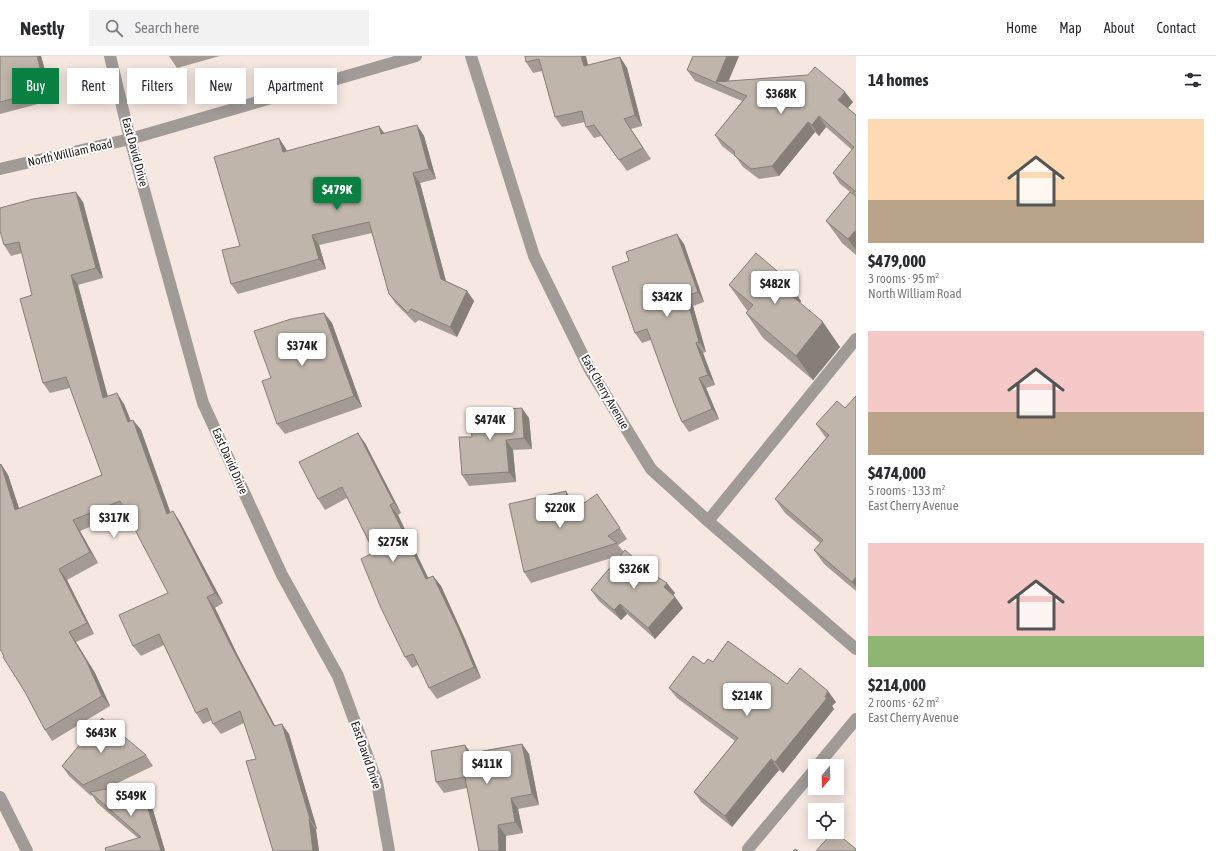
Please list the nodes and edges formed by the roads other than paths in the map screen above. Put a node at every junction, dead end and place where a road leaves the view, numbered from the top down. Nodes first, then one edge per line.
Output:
1 (110, 56) edge
2 (416, 56) edge
3 (471, 56) edge
4 (130, 139) junction
5 (0, 170) edge
6 (856, 339) edge
7 (708, 521) junction
8 (856, 649) edge
9 (856, 719) edge
10 (823, 759) edge
11 (808, 777) edge
12 (0, 798) edge
13 (748, 849) dead end
14 (27, 851) edge
15 (389, 851) edge

1 - 4 street, East David Drive
2 - 4 street, North William Road
3 - 7 street, East Cherry Avenue
4 - 5 street, North William Road
4 - 15 street, East David Drive
6 - 7 street
7 - 8 street, East Cherry Avenue
9 - 10 street
11 - 13 street
12 - 14 street

